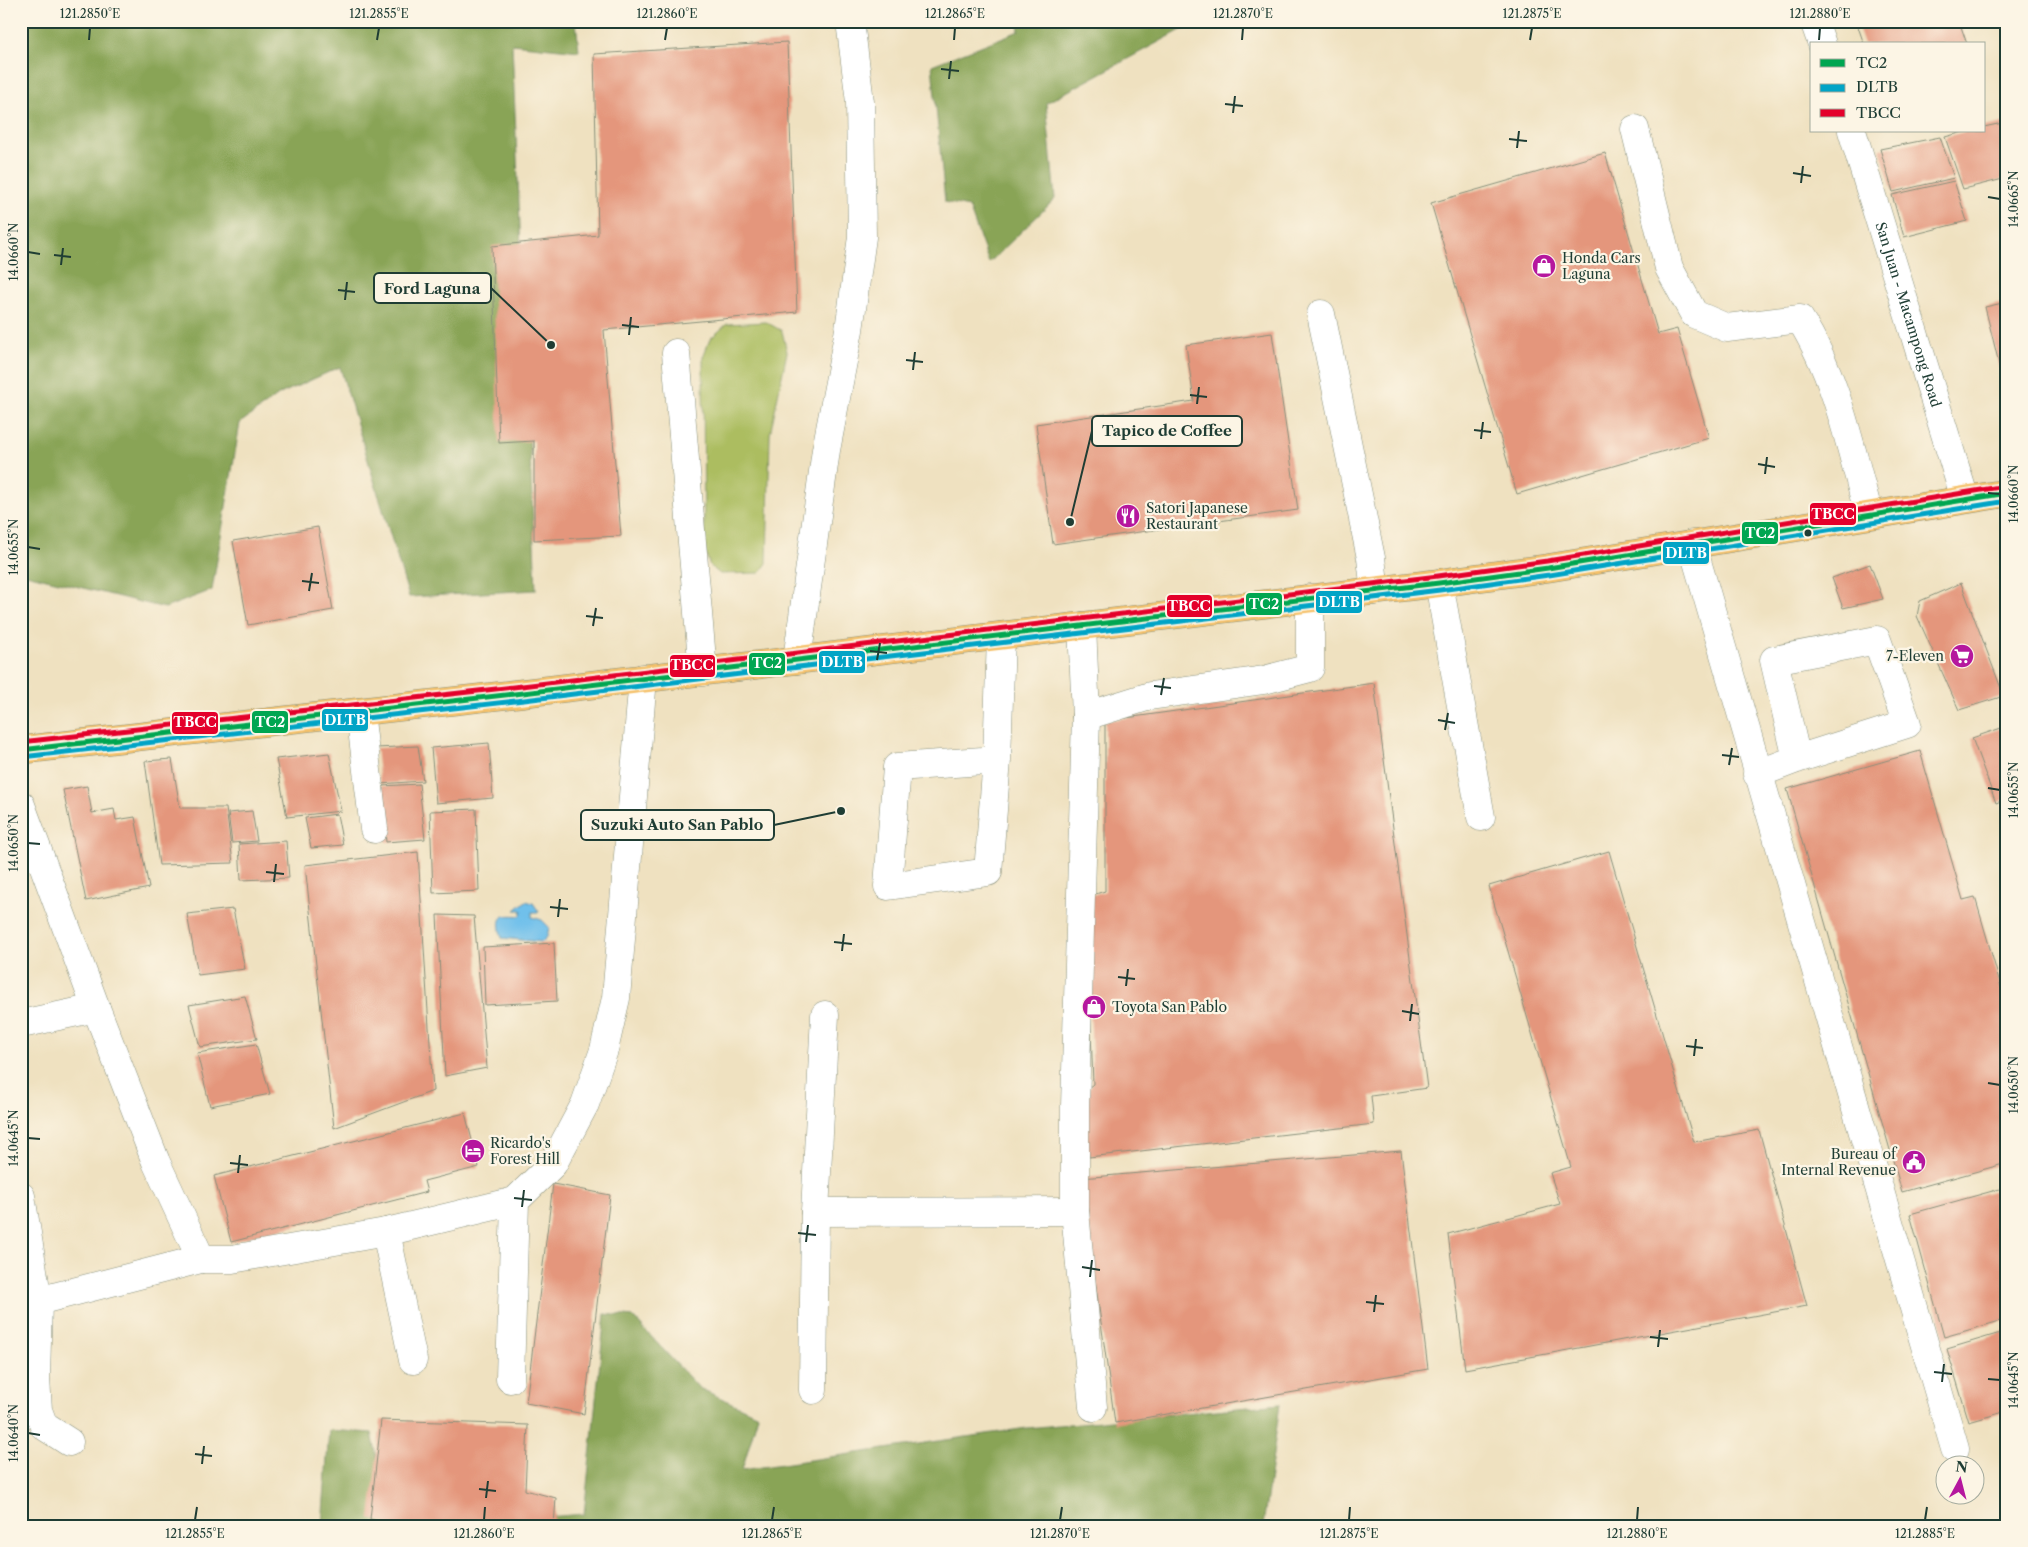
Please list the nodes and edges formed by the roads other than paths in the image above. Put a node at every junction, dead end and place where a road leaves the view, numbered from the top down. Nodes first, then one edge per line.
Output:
1 (850, 21) edge
2 (1814, 21) edge
3 (1821, 42) edge
4 (1635, 129) dead end
5 (1852, 132) edge
6 (1321, 314) dead end
7 (676, 353) dead end
8 (2007, 493) edge
9 (1965, 499) junction
10 (1869, 515) junction
11 (1692, 544) junction
12 (1439, 583) junction
13 (1376, 591) junction
14 (1310, 598) junction
15 (1082, 626) junction
16 (1001, 636) junction
17 (797, 660) junction
18 (703, 672) junction
19 (643, 678) junction
20 (360, 712) junction
21 (1086, 716) junction
22 (21, 750) edge
23 (1797, 759) junction
24 (997, 760) junction
25 (1757, 774) junction
26 (21, 805) edge
27 (1481, 817) dead end
28 (374, 829) dead end
29 (96, 1008) junction
30 (825, 1015) dead end
31 (21, 1024) edge
32 (21, 1196) edge
33 (515, 1201) junction
34 (1075, 1211) junction
35 (815, 1212) junction
36 (386, 1232) junction
37 (202, 1259) junction
38 (38, 1300) junction
39 (413, 1360) dead end
40 (510, 1379) dead end
41 (813, 1390) dead end
42 (1093, 1407) dead end
43 (69, 1442) dead end
44 (1955, 1449) dead end

1 - 17 street
2 - 3 street
4 - 10 street
5 - 9 street, San Juan - Macampong Road
6 - 13 street
7 - 18 street
8 - 9 main road
9 - 10 main road
10 - 11 main road
11 - 12 main road
11 - 25 street
12 - 13 main road
12 - 27 street
13 - 14 main road
14 - 15 main road
14 - 21 street
15 - 16 main road
15 - 21 street
16 - 17 main road
16 - 24 street
17 - 18 main road
18 - 19 main road
19 - 20 main road
19 - 33 street
20 - 22 main road
20 - 28 street
21 - 34 street
23 - 23 street
23 - 25 street
24 - 24 street
25 - 44 street
26 - 29 street
29 - 31 street
29 - 37 street
30 - 35 street
32 - 38 street
33 - 36 street
33 - 40 street
34 - 35 street
34 - 42 street
35 - 41 street
36 - 37 street
36 - 39 street
37 - 38 street
38 - 43 street

